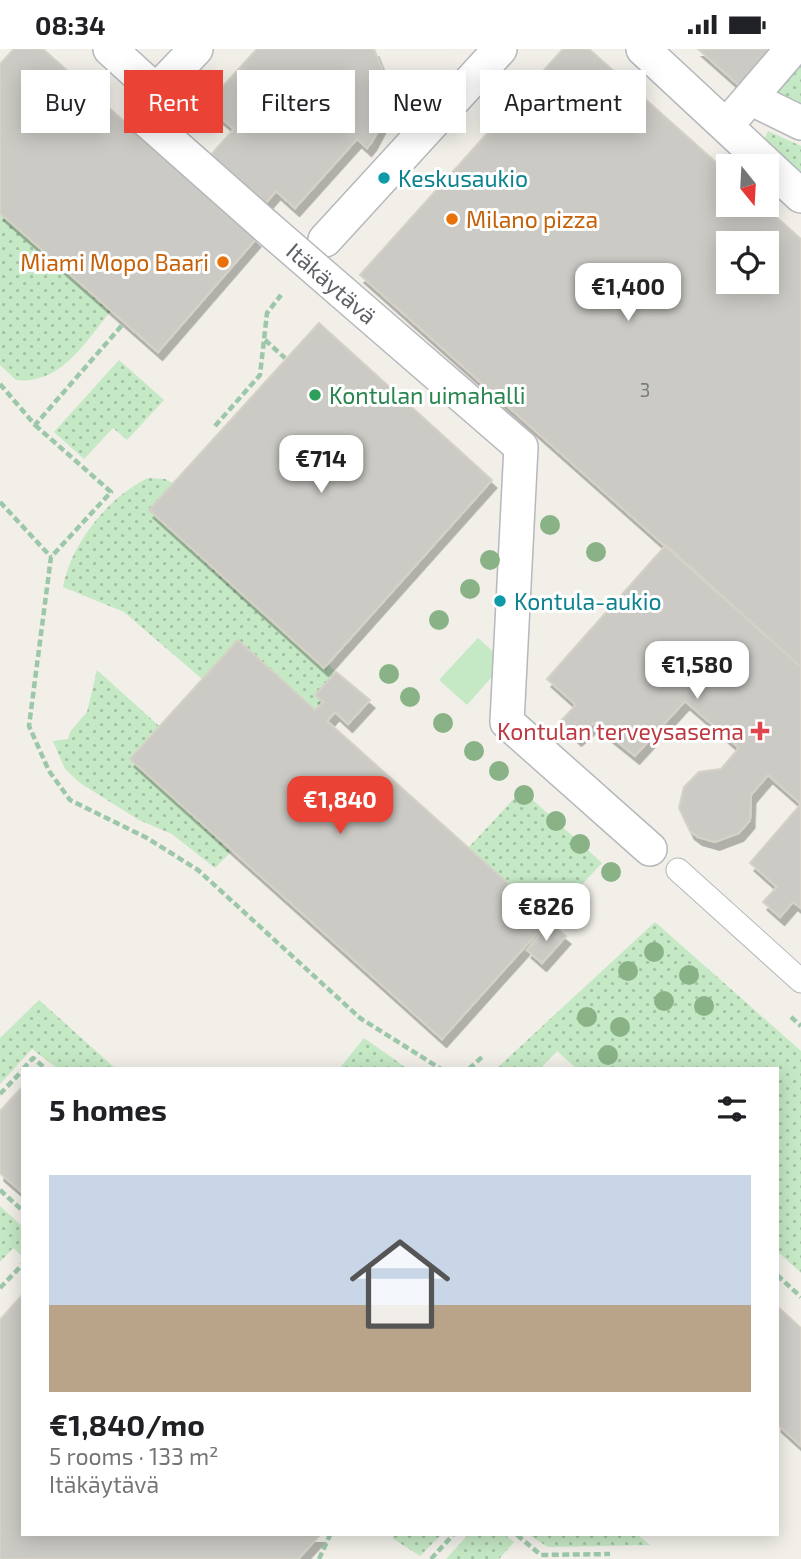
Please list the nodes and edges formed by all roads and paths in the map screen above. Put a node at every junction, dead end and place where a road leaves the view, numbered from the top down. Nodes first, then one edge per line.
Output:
1 (110, 49) edge
2 (195, 49) edge
3 (500, 49) edge
4 (643, 49) edge
5 (792, 49) edge
6 (750, 98) junction
7 (801, 123) edge
8 (726, 126) junction
9 (161, 133) edge
10 (801, 196) edge
11 (325, 240) dead end
12 (267, 313) dead end
13 (124, 323) dead end
14 (264, 339) junction
15 (285, 358) dead end
16 (0, 384) edge
17 (35, 425) junction
18 (215, 426) dead end
19 (0, 502) edge
20 (51, 557) junction
21 (650, 849) dead end
22 (678, 870) dead end
23 (801, 981) edge
24 (482, 1057) dead end
25 (25, 1067) edge
26 (44, 1067) edge
27 (438, 1067) edge
28 (471, 1067) edge
29 (21, 1071) edge
30 (0, 1094) edge
31 (0, 1190) edge
32 (21, 1210) edge
33 (21, 1266) edge
34 (779, 1277) edge
35 (0, 1288) edge
36 (801, 1297) edge
37 (330, 1536) edge
38 (452, 1536) edge
39 (518, 1536) edge
40 (610, 1554) dead end
41 (319, 1559) edge
42 (431, 1559) edge

1 - 2 street
3 - 11 street
4 - 8 street
5 - 6 street
6 - 7 street
6 - 8 street
8 - 10 street
9 - 21 street, Itäkäytävä, bridge
12 - 14 path
13 - 17 path
14 - 15 path
14 - 18 path
16 - 17 path
17 - 20 path
19 - 20 path
20 - 27 path
22 - 23 lane
24 - 28 path
25 - 26 path
29 - 30 path
31 - 32 path
33 - 35 path
34 - 36 path
37 - 41 path
38 - 42 path
39 - 40 path

